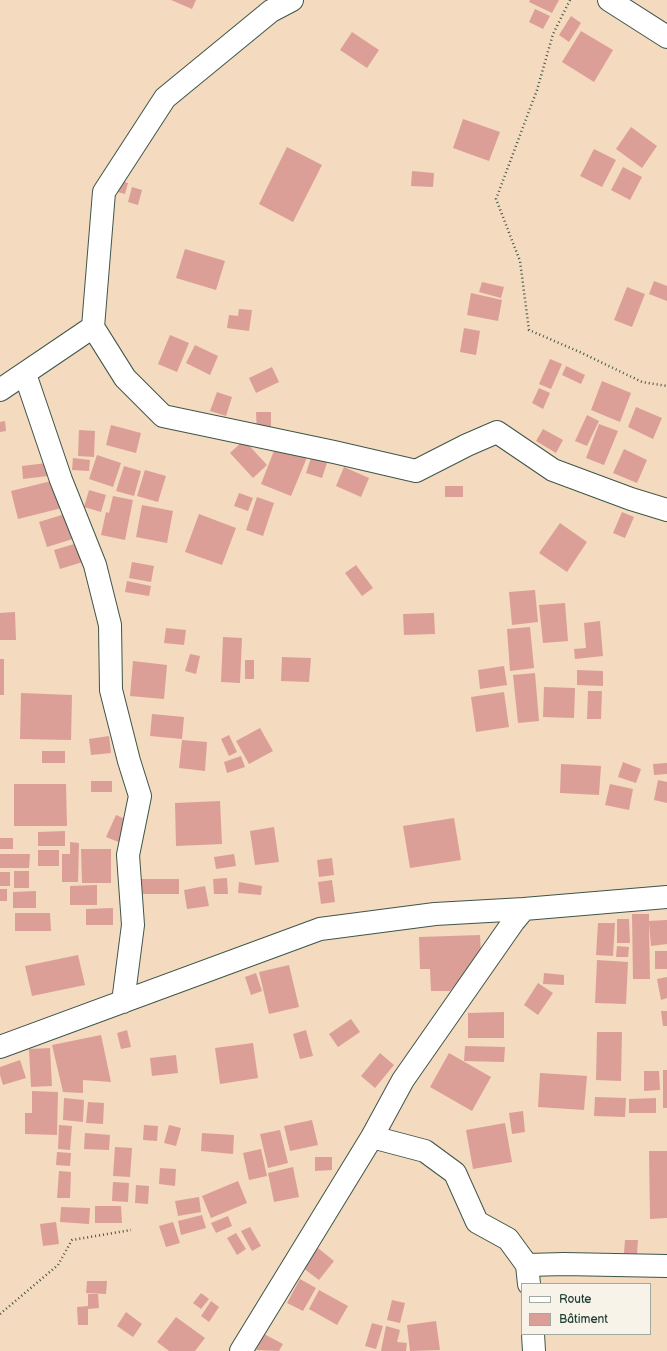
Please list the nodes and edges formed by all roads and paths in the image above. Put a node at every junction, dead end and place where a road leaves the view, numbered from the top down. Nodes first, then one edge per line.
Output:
1 (292, 0) edge
2 (570, 0) edge
3 (609, 0) edge
4 (667, 37) edge
5 (93, 327) junction
6 (25, 374) junction
7 (667, 386) edge
8 (0, 390) edge
9 (667, 510) edge
10 (667, 897) edge
11 (524, 909) junction
12 (123, 1002) junction
13 (0, 1047) edge
14 (372, 1137) junction
15 (131, 1230) dead end
16 (667, 1266) edge
17 (528, 1275) edge
18 (0, 1314) edge
19 (533, 1335) edge
20 (241, 1351) edge
21 (534, 1351) edge

1 - 5 street
2 - 7 path
3 - 4 street
5 - 6 street
5 - 9 street
6 - 8 street
6 - 12 street
10 - 11 street
11 - 12 street
11 - 14 street
12 - 13 street
14 - 17 street
14 - 20 street
15 - 18 path
16 - 17 street
19 - 21 street

